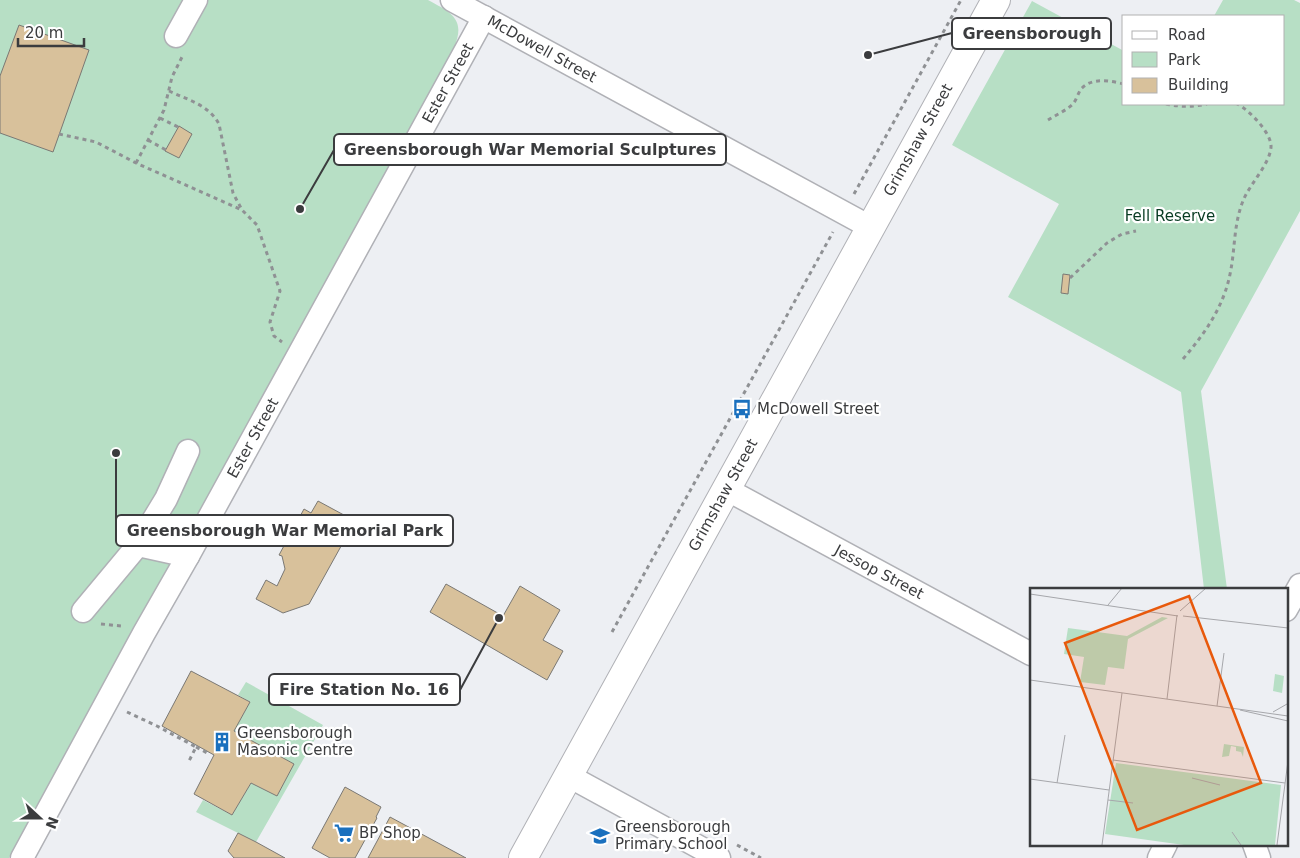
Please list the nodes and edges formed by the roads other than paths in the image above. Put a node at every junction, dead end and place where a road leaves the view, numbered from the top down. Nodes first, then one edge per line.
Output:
1 (196, 0) edge
2 (452, 0) edge
3 (996, 0) edge
4 (484, 17) junction
5 (181, 44) road end
6 (870, 227) junction
7 (188, 451) dead end
8 (726, 488) junction
9 (138, 545) junction
10 (188, 556) junction
11 (1300, 585) edge
12 (1288, 606) edge
13 (91, 617) road end
14 (1030, 653) edge
15 (568, 775) junction
16 (22, 858) edge
17 (522, 858) edge
18 (719, 858) edge

1 - 5 street
2 - 4 street, McDowell Street
3 - 6 main road, Grimshaw Street
4 - 6 street, McDowell Street
4 - 10 street, Ester Street
6 - 8 main road, Grimshaw Street
7 - 9 street
8 - 14 street, Jessop Street
8 - 15 main road, Grimshaw Street
9 - 10 street
9 - 13 street
10 - 16 street, Ester Street
11 - 12 street
15 - 17 main road, Grimshaw Street
15 - 18 street

